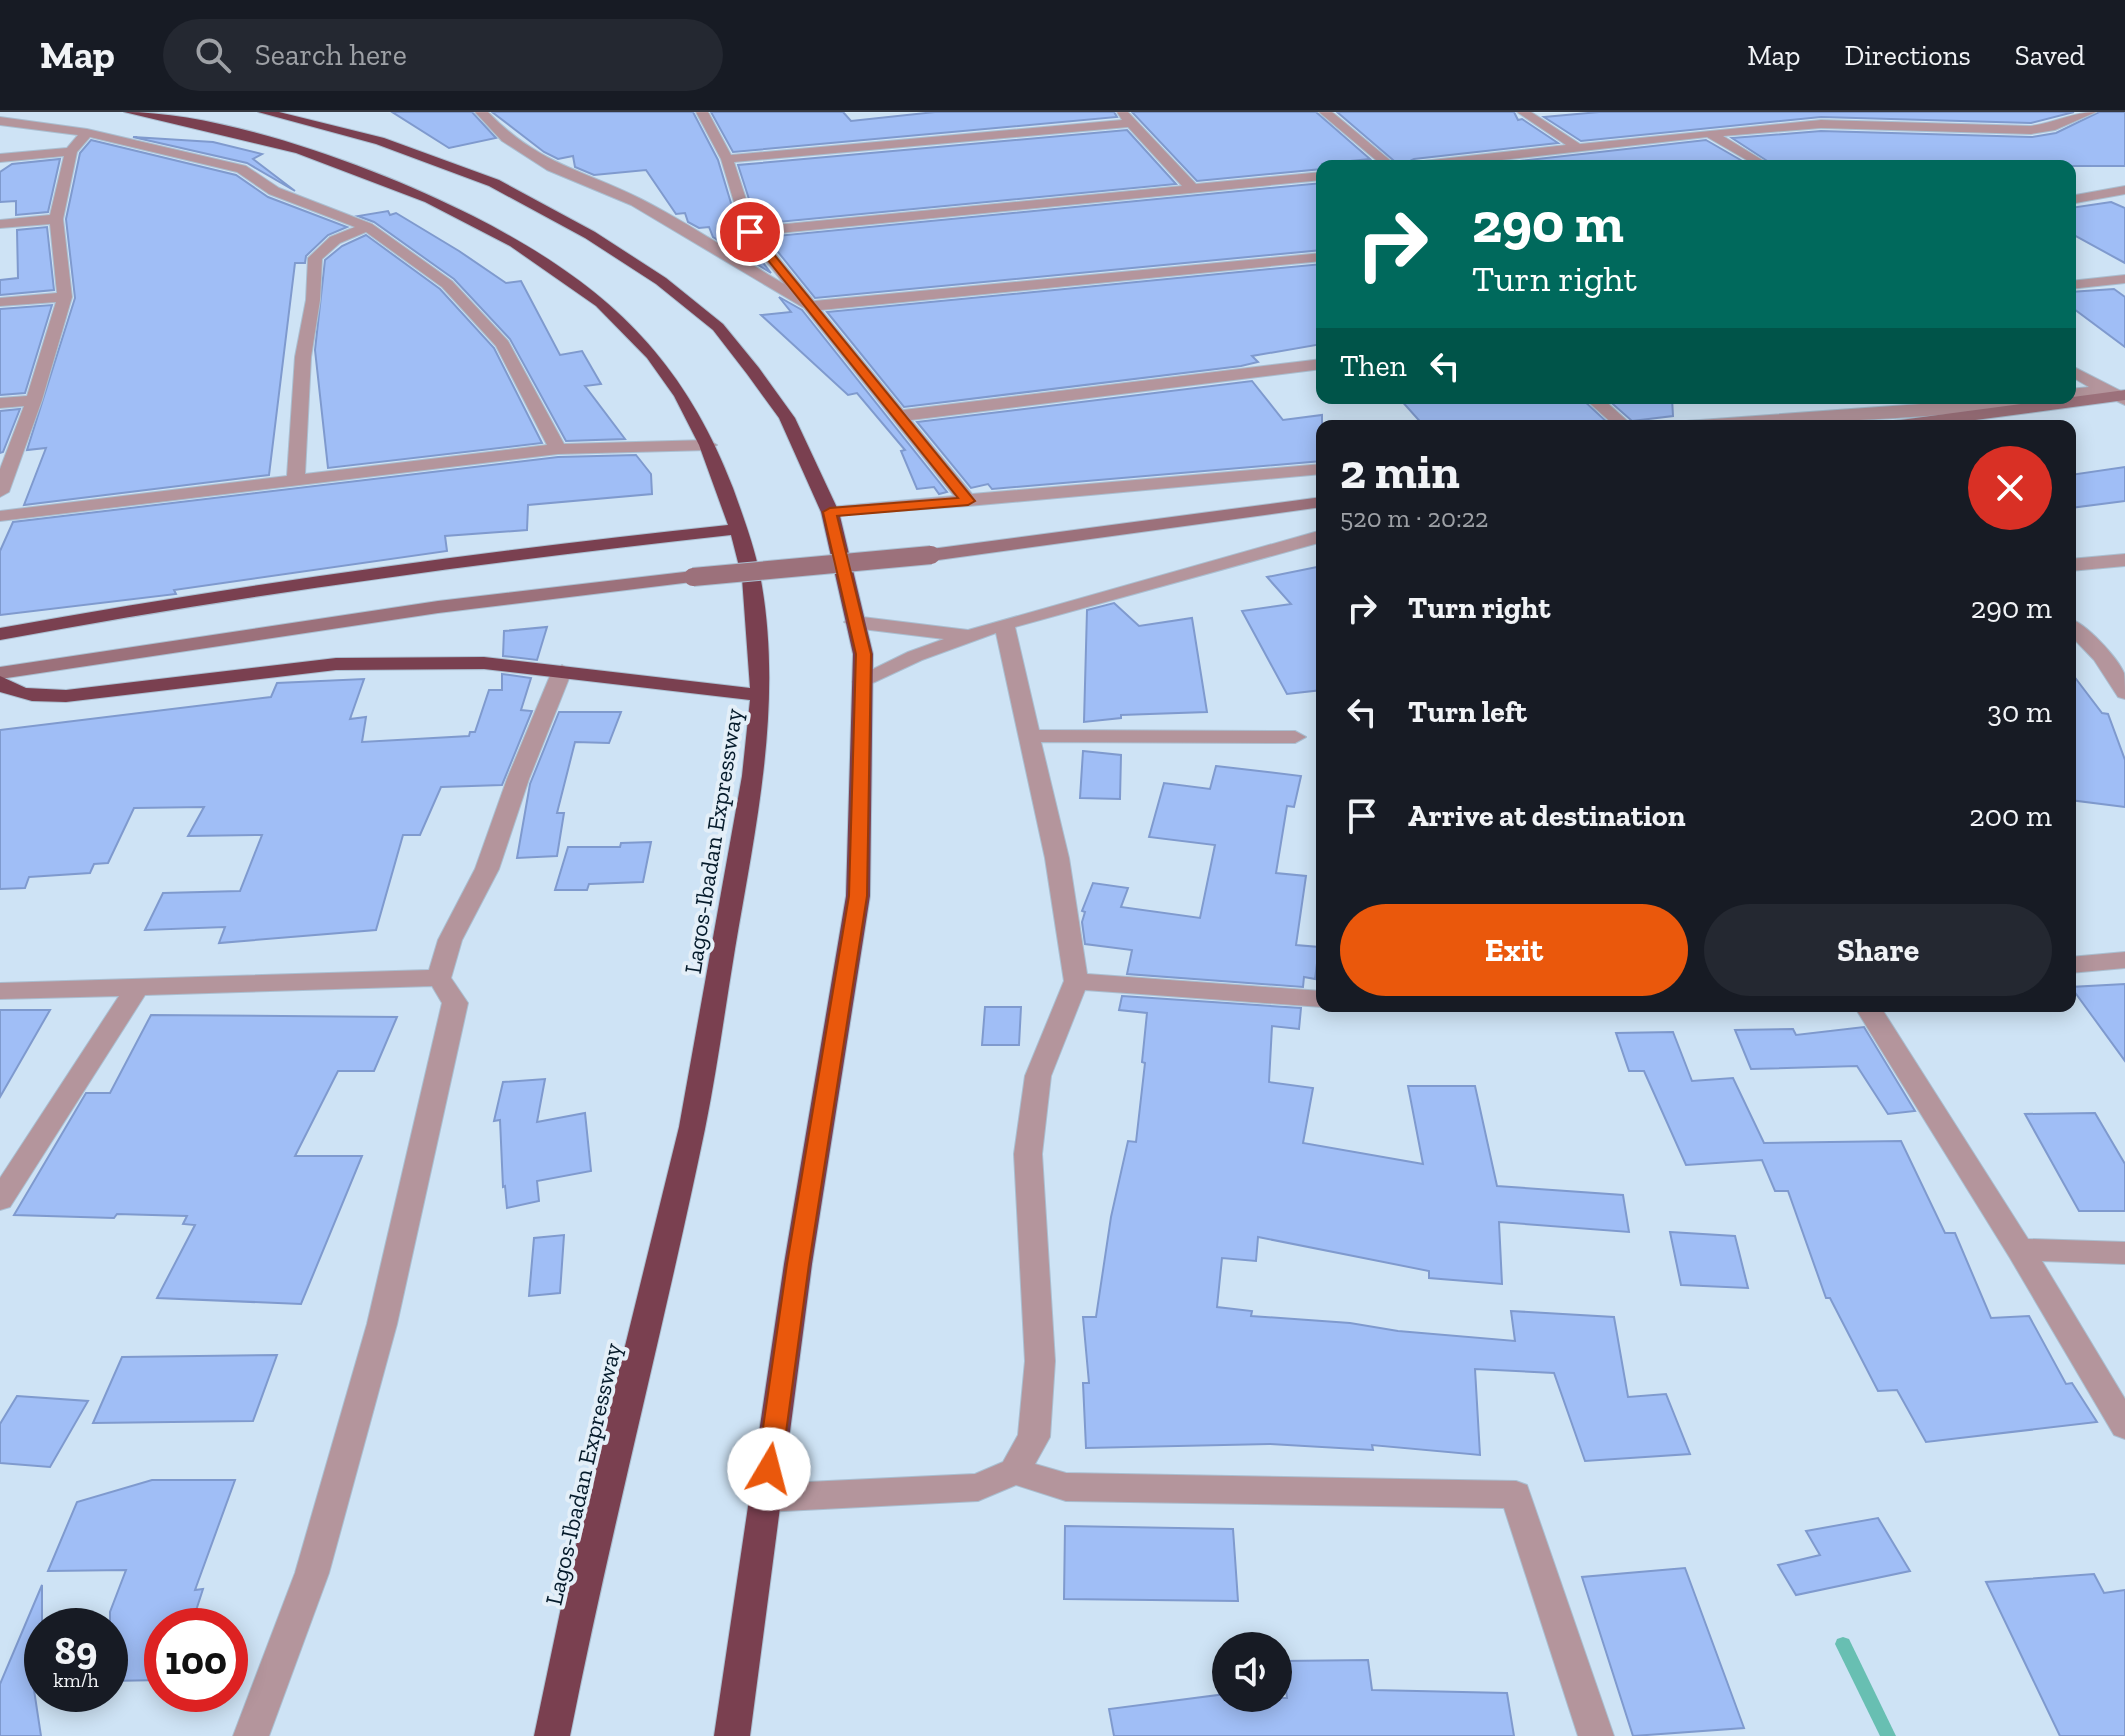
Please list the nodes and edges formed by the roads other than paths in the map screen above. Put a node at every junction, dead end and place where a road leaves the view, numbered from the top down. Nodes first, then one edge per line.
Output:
1 (130, 112) edge
2 (264, 112) edge
3 (481, 112) edge
4 (702, 112) edge
5 (1325, 112) edge
6 (1523, 112) edge
7 (1808, 112) edge
8 (2090, 112) edge
9 (1125, 118) edge
10 (0, 121) edge
11 (1821, 124) junction
12 (87, 133) junction
13 (1709, 133) junction
14 (1580, 149) junction
15 (71, 151) junction
16 (1534, 154) junction
17 (0, 158) edge
18 (727, 159) junction
19 (1384, 160) edge
20 (1474, 160) edge
21 (1542, 160) edge
22 (1756, 160) edge
23 (1316, 177) edge
24 (1191, 187) junction
25 (2125, 190) edge
26 (2076, 199) edge
27 (56, 219) junction
28 (0, 224) edge
29 (367, 227) junction
30 (750, 232) junction
31 (1316, 258) edge
32 (2125, 279) edge
33 (2076, 284) edge
34 (65, 297) junction
35 (0, 302) edge
36 (811, 306) junction
37 (1316, 365) edge
38 (2076, 373) edge
39 (2076, 394) edge
40 (2119, 395) edge
41 (34, 400) junction
42 (2076, 401) edge
43 (0, 403) edge
44 (1599, 404) edge
45 (1996, 404) edge
46 (2053, 404) edge
47 (899, 416) junction
48 (1618, 420) edge
49 (1773, 420) edge
50 (1937, 420) edge
51 (708, 445) junction
52 (558, 449) junction
53 (1316, 470) edge
54 (296, 480) junction
55 (0, 492) edge
56 (968, 501) junction
57 (1316, 503) edge
58 (830, 512) junction
59 (0, 516) edge
60 (739, 529) junction
61 (1316, 538) edge
62 (2125, 560) edge
63 (2076, 564) edge
64 (854, 622) junction
65 (1004, 624) junction
66 (2076, 630) edge
67 (0, 634) edge
68 (971, 635) junction
69 (562, 671) junction
70 (0, 673) edge
71 (0, 682) edge
72 (862, 682) junction
73 (2125, 693) edge
74 (761, 695) junction
75 (1031, 736) junction
76 (1295, 737) dead end
77 (2125, 960) edge
78 (2076, 964) edge
79 (439, 978) junction
80 (1076, 981) junction
81 (137, 988) junction
82 (0, 991) edge
83 (1316, 999) edge
84 (1871, 1012) edge
85 (0, 1200) edge
86 (2020, 1250) junction
87 (2125, 1253) edge
88 (2125, 1426) edge
89 (1014, 1471) junction
90 (765, 1498) junction
91 (251, 1736) edge
92 (552, 1736) edge
93 (732, 1736) edge
94 (1596, 1736) edge

1 - 51 highway, Lagos-Ibadan Expressway
2 - 58 highway
3 - 36 street
4 - 18 street
5 - 19 street
6 - 14 street
7 - 11 street
8 - 11 street
9 - 18 street
9 - 24 street
10 - 12 street
11 - 13 street
12 - 15 street
12 - 29 street
13 - 14 street
13 - 22 street
14 - 16 street
15 - 17 street
15 - 27 street
16 - 20 street
16 - 21 street
18 - 30 street
23 - 24 street
24 - 30 street
25 - 26 street
27 - 28 street
27 - 34 street
29 - 52 street
29 - 54 street
30 - 36 street
31 - 36 street
32 - 33 street
34 - 35 street
34 - 41 street
36 - 47 street
37 - 47 street
38 - 40 street
39 - 40 street
40 - 42 main road
41 - 43 street
41 - 55 street
44 - 48 street
45 - 49 street
46 - 50 main road
47 - 56 street
51 - 52 street
51 - 60 highway, Lagos-Ibadan Expressway
52 - 54 street
53 - 56 street
54 - 59 street
56 - 58 street
57 - 70 main road, bridge
58 - 64 highway
60 - 67 highway
60 - 74 highway, Lagos-Ibadan Expressway
61 - 65 street
62 - 63 street
64 - 68 street
64 - 72 highway
65 - 68 street
65 - 75 street
66 - 73 street
68 - 72 street
69 - 71 highway
69 - 74 highway
69 - 79 street
72 - 90 highway
74 - 92 highway, Lagos-Ibadan Expressway
75 - 76 street
75 - 80 street
77 - 78 street
79 - 81 street
79 - 91 street
80 - 83 street
80 - 89 street
81 - 82 street
81 - 85 street
84 - 86 street
86 - 87 street
86 - 88 street
89 - 90 street
89 - 94 street
90 - 93 highway

